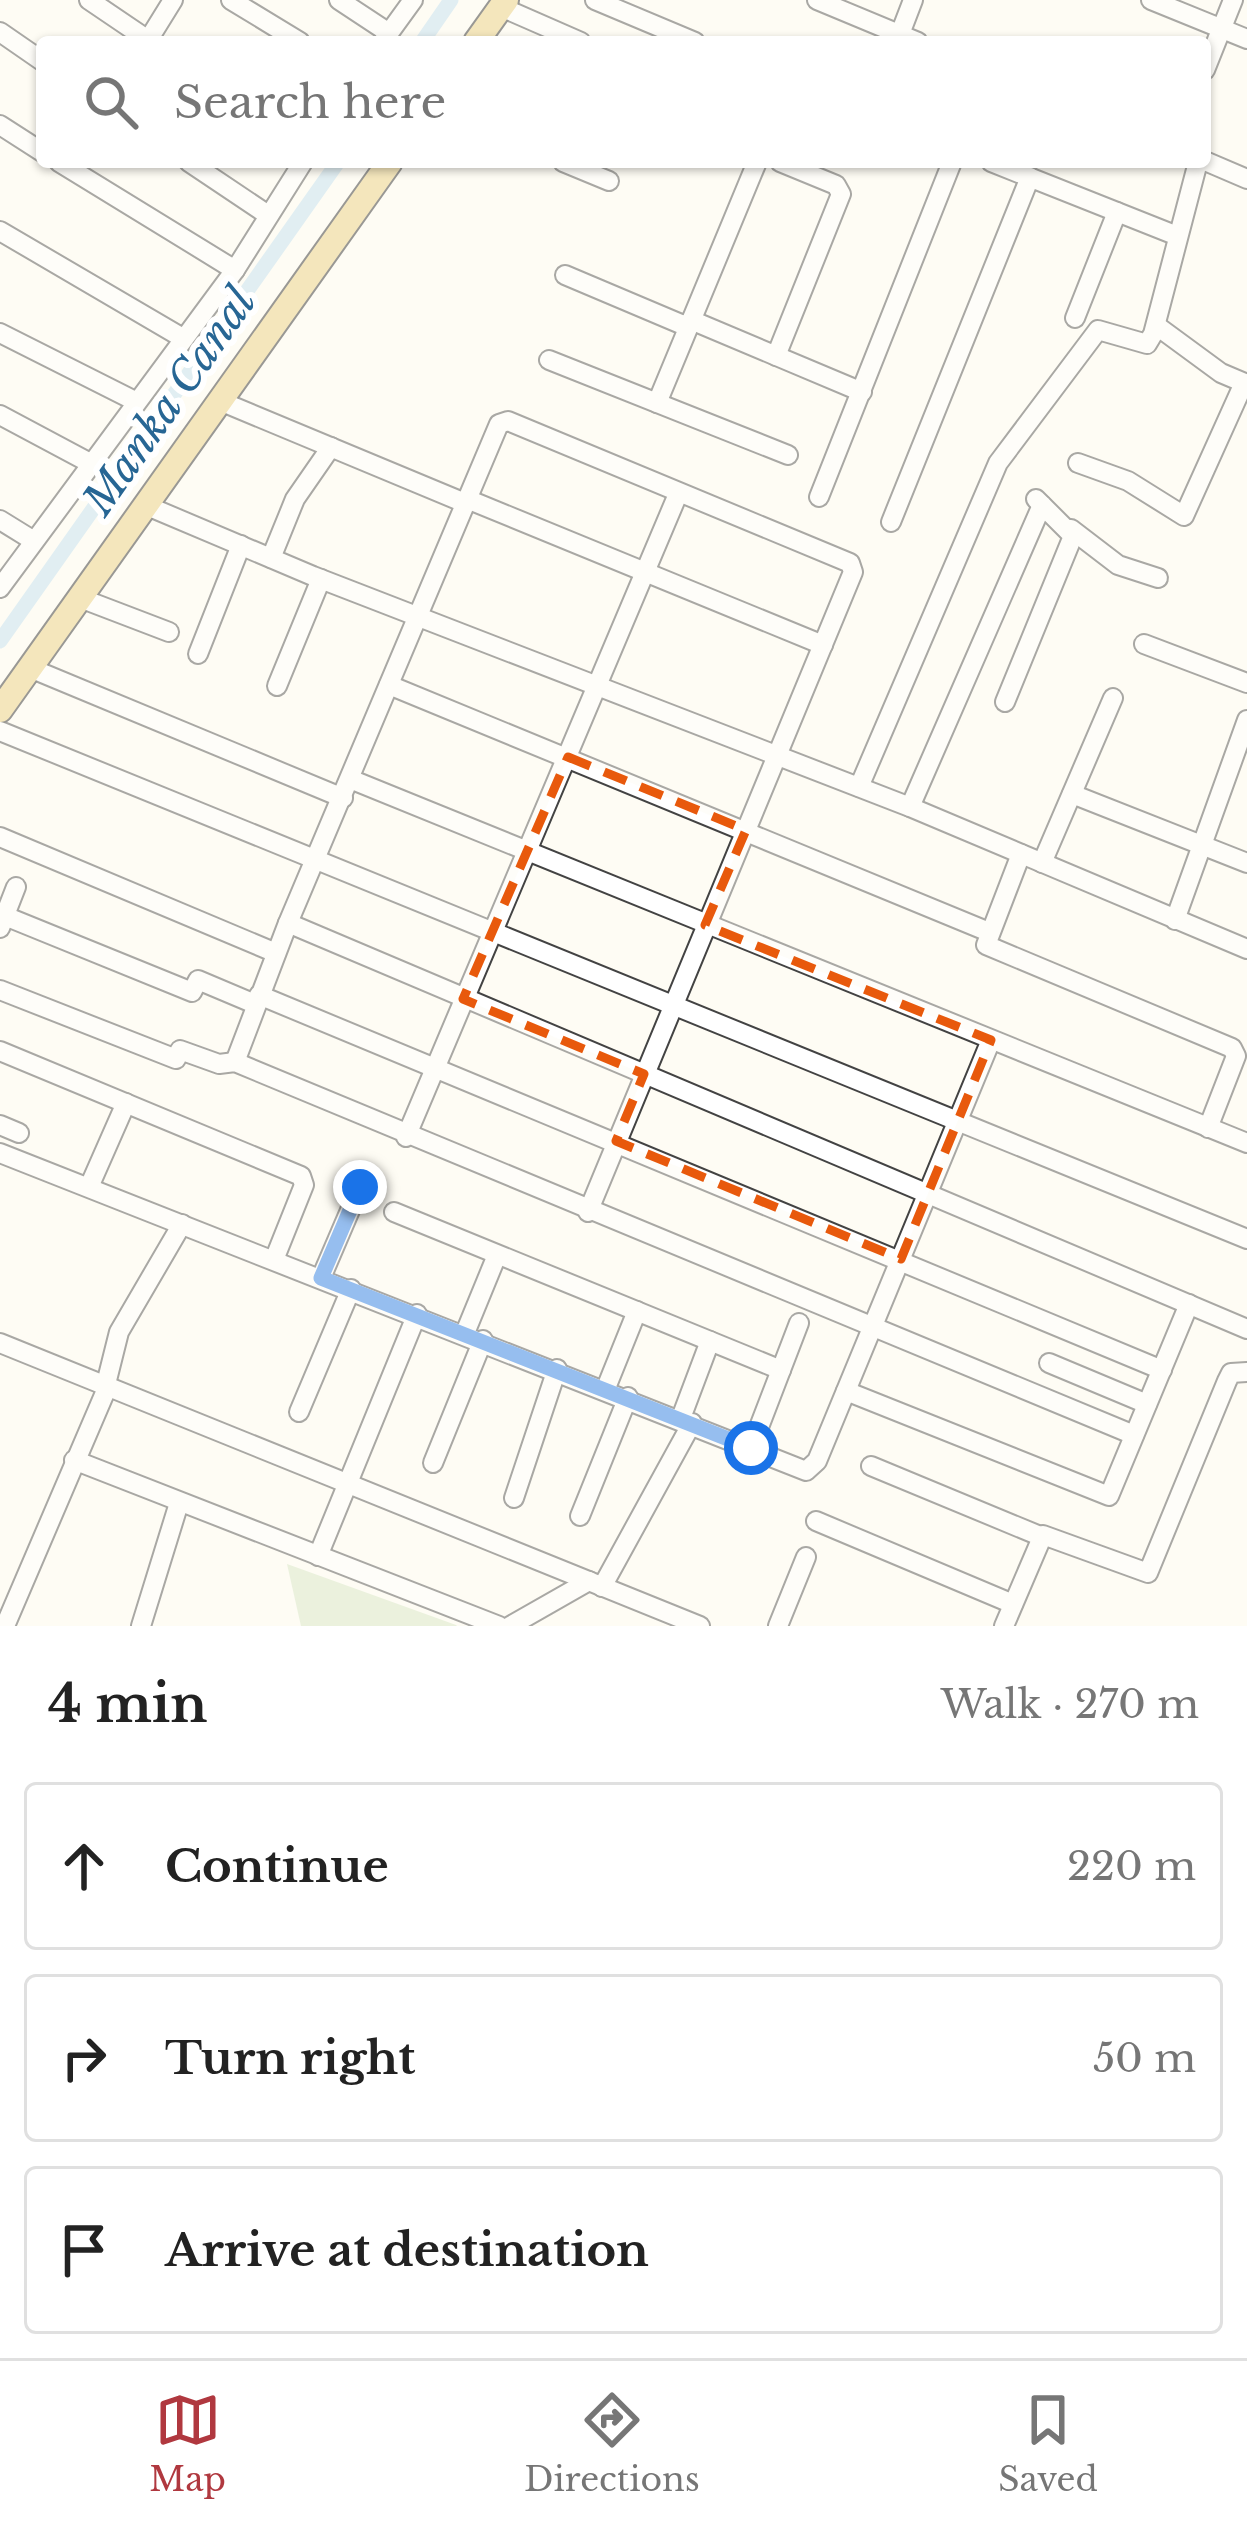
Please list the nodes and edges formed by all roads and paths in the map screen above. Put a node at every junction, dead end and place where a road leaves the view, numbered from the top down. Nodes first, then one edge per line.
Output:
1 (89, 0) edge
2 (173, 0) edge
3 (231, 0) edge
4 (339, 0) edge
5 (412, 0) edge
6 (595, 0) edge
7 (817, 0) edge
8 (913, 0) edge
9 (1151, 0) edge
10 (1232, 0) edge
11 (503, 3) edge
12 (1222, 28) junction
13 (0, 32) edge
14 (142, 36) edge
15 (152, 36) edge
16 (290, 36) edge
17 (384, 36) edge
18 (387, 36) edge
19 (480, 36) edge
20 (569, 36) edge
21 (681, 36) edge
22 (904, 36) edge
23 (909, 36) edge
24 (1247, 39) edge
25 (1211, 55) edge
26 (36, 57) edge
27 (4, 135) edge
28 (36, 149) edge
29 (1211, 165) edge
30 (74, 168) edge
31 (198, 168) edge
32 (299, 168) edge
33 (386, 168) edge
34 (577, 168) edge
35 (755, 168) edge
36 (795, 168) edge
37 (950, 168) edge
38 (1007, 168) edge
39 (1200, 168) edge
40 (1030, 177) junction
41 (1247, 178) edge
42 (609, 182) dead end
43 (1117, 212) junction
44 (268, 215) junction
45 (0, 231) edge
46 (1175, 236) junction
47 (235, 270) junction
48 (565, 274) dead end
49 (1075, 318) dead end
50 (689, 323) junction
51 (1157, 326) junction
52 (0, 333) edge
53 (181, 338) junction
54 (776, 356) junction
55 (549, 360) dead end
56 (1245, 384) edge
57 (862, 392) junction
58 (135, 401) junction
59 (220, 401) junction
60 (657, 404) junction
61 (0, 415) edge
62 (331, 447) junction
63 (788, 455) dead end
64 (90, 463) junction
65 (1078, 464) dead end
66 (679, 494) junction
67 (819, 497) dead end
68 (466, 501) junction
69 (146, 505) junction
70 (0, 520) edge
71 (891, 522) dead end
72 (1071, 529) junction
73 (34, 541) junction
74 (241, 545) junction
75 (271, 558) junction
76 (646, 572) junction
77 (3, 578) edge
78 (1158, 578) dead end
79 (321, 579) junction
80 (80, 598) junction
81 (419, 615) junction
82 (169, 632) dead end
83 (1144, 644) dead end
84 (824, 645) junction
85 (198, 654) dead end
86 (30, 668) junction
87 (1247, 683) edge
88 (277, 686) dead end
89 (389, 686) junction
90 (598, 686) junction
91 (1113, 698) dead end
92 (1005, 701) dead end
93 (0, 710) edge
94 (1247, 720) edge
95 (0, 731) edge
96 (778, 755) junction
97 (568, 757) junction
98 (859, 787) junction
99 (346, 789) junction
100 (1072, 794) junction
101 (910, 807) junction
102 (746, 830) junction
103 (0, 837) edge
104 (1203, 845) junction
105 (527, 850) junction
106 (1021, 854) junction
107 (317, 860) junction
108 (1042, 863) junction
109 (1247, 863) edge
110 (16, 887) dead end
111 (2, 919) edge
112 (1174, 920) junction
113 (288, 923) junction
114 (706, 925) junction
115 (493, 930) junction
116 (989, 932) junction
117 (1247, 950) edge
118 (276, 953) junction
119 (0, 990) edge
120 (257, 999) junction
121 (463, 999) junction
122 (672, 1004) junction
123 (991, 1040) junction
124 (0, 1051) edge
125 (235, 1062) junction
126 (435, 1066) junction
127 (644, 1074) junction
128 (126, 1103) junction
129 (958, 1120) junction
130 (1208, 1128) junction
131 (406, 1137) junction
132 (616, 1142) junction
133 (1247, 1143) edge
134 (0, 1153) edge
135 (89, 1187) junction
136 (360, 1187) dead end
137 (928, 1191) junction
138 (394, 1212) dead end
139 (588, 1212) junction
140 (182, 1224) junction
141 (1247, 1239) edge
142 (497, 1255) junction
143 (901, 1259) junction
144 (274, 1260) junction
145 (321, 1278) junction
146 (350, 1289) junction
147 (1190, 1304) junction
148 (637, 1311) junction
149 (417, 1314) junction
150 (799, 1323) dead end
151 (872, 1328) junction
152 (1247, 1328) edge
153 (474, 1336) junction
154 (710, 1341) junction
155 (0, 1343) edge
156 (1049, 1363) dead end
157 (557, 1369) junction
158 (781, 1370) junction
159 (1162, 1370) junction
160 (1247, 1372) edge
161 (106, 1388) junction
162 (606, 1388) junction
163 (846, 1391) junction
164 (628, 1397) junction
165 (1147, 1404) junction
166 (299, 1412) dead end
167 (686, 1420) junction
168 (1134, 1435) junction
169 (751, 1448) junction
170 (74, 1460) junction
171 (433, 1463) dead end
172 (871, 1466) dead end
173 (346, 1484) junction
174 (514, 1498) dead end
175 (179, 1503) junction
176 (580, 1516) dead end
177 (816, 1522) dead end
178 (1040, 1536) junction
179 (318, 1556) junction
180 (806, 1557) dead end
181 (595, 1584) junction
182 (1013, 1604) junction
183 (5, 1626) edge
184 (141, 1626) edge
185 (499, 1626) edge
186 (510, 1626) edge
187 (700, 1626) edge
188 (778, 1626) edge
189 (1004, 1626) edge

1 - 14 street
2 - 15 street
3 - 16 street
4 - 17 street
5 - 18 street
6 - 21 street
7 - 22 street
8 - 23 street
9 - 12 street
10 - 12 street
11 - 19 main road
11 - 20 street
12 - 24 street
12 - 25 street
13 - 26 street
27 - 28 street
29 - 41 street
30 - 47 street
31 - 44 street
32 - 44 street
33 - 59 main road
34 - 42 street
35 - 50 street
36 - 54 street
37 - 57 street
38 - 40 street
39 - 46 street
40 - 43 street
40 - 71 street
43 - 46 street
43 - 49 street
44 - 47 street
45 - 53 street
46 - 51 street
47 - 53 street
48 - 50 street
50 - 54 street
50 - 60 street
51 - 56 street
51 - 98 street
52 - 58 street
53 - 58 street
54 - 57 street
55 - 60 street
56 - 65 street
57 - 67 street
58 - 64 street
59 - 62 street
59 - 69 main road
60 - 63 street
61 - 64 street
62 - 68 street
62 - 75 street
64 - 73 street
66 - 68 street
66 - 76 street
66 - 84 street
68 - 76 street
68 - 81 street
69 - 74 street
69 - 80 main road
70 - 73 street
72 - 78 street
72 - 92 street
72 - 101 street
73 - 77 street
74 - 75 street
74 - 85 street
75 - 79 street
76 - 84 street
76 - 90 street
79 - 81 street
79 - 88 street
80 - 82 street
80 - 86 main road
81 - 89 street
81 - 90 street
83 - 87 street
84 - 96 street
86 - 93 main road
86 - 99 street
89 - 97 street
89 - 99 street
90 - 96 street
90 - 97 street
91 - 100 street
94 - 104 street
95 - 107 street
96 - 98 street
96 - 102 street
97 - 102 street
97 - 105 street
98 - 101 street
99 - 105 street
99 - 107 street
100 - 104 street
100 - 108 street
101 - 106 street
102 - 114 street
102 - 116 street
103 - 118 street
104 - 109 street
104 - 112 street
105 - 114 street
105 - 115 street
106 - 108 street
106 - 116 street
107 - 113 street
107 - 115 street
108 - 112 street
110 - 111 street
111 - 120 street
112 - 117 street
113 - 118 street
113 - 121 street
114 - 122 street
114 - 123 street
115 - 121 street
115 - 122 street
116 - 130 street
118 - 120 street
119 - 125 street
120 - 125 street
120 - 126 street
121 - 126 street
121 - 127 street
122 - 127 street
122 - 129 street
123 - 129 street
123 - 130 street
124 - 128 street
125 - 131 street
126 - 131 street
126 - 132 street
127 - 132 street
127 - 137 street
128 - 135 street
128 - 144 street
129 - 137 street
129 - 141 street
130 - 133 street
131 - 139 street
132 - 139 street
132 - 143 street
134 - 135 street
135 - 140 street
136 - 145 street
137 - 143 street
137 - 147 street
138 - 142 street
139 - 151 street
140 - 144 street
140 - 161 street
142 - 148 street
142 - 153 street
143 - 151 street
143 - 159 street
144 - 145 street
145 - 146 street
146 - 149 street
146 - 166 street
147 - 152 street
147 - 159 street
148 - 154 street
148 - 162 street
149 - 153 street
149 - 173 street
150 - 158 street
151 - 163 street
151 - 168 street
153 - 157 street
153 - 171 street
154 - 158 street
154 - 167 street
155 - 161 street
156 - 165 street
157 - 162 street
157 - 174 street
158 - 169 street
159 - 165 street
160 - 178 street
161 - 170 street
161 - 173 street
162 - 164 street
163 - 168 street
163 - 169 street
164 - 167 street
164 - 176 street
165 - 168 street
167 - 169 street
167 - 181 street
170 - 175 street
170 - 183 street
172 - 178 street
173 - 179 street
173 - 181 street
175 - 179 street
175 - 184 street
177 - 182 street
178 - 182 street
179 - 185 street
180 - 188 street
181 - 186 street
181 - 187 street
182 - 189 street

